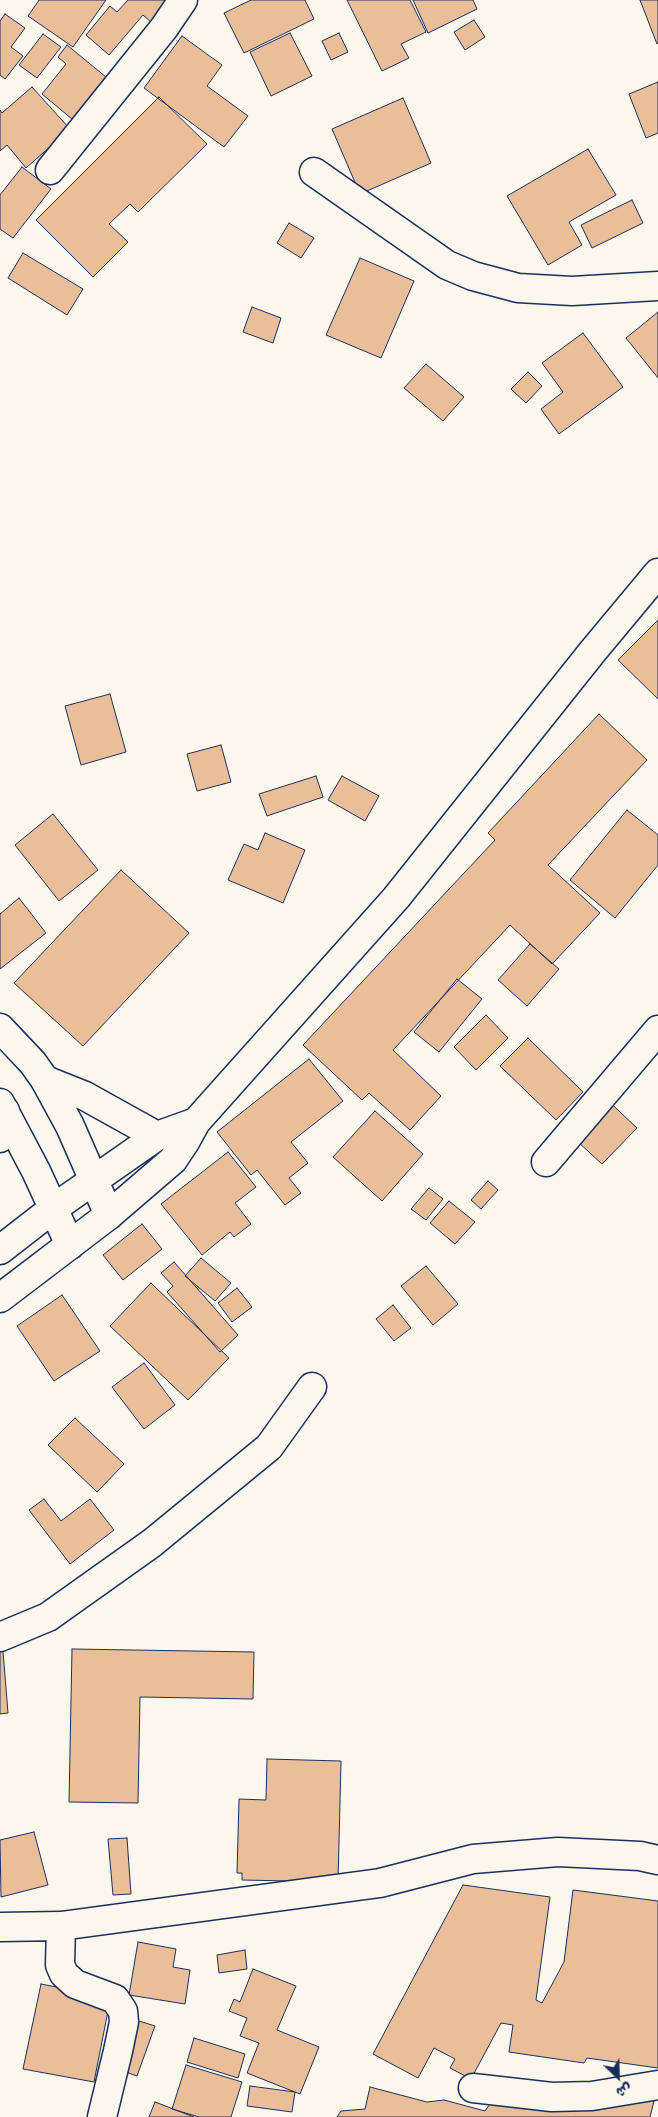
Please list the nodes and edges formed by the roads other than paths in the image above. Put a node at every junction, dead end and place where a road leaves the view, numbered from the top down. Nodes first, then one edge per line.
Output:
1 (183, 0) edge
2 (50, 170) dead end
3 (314, 172) dead end
4 (658, 286) edge
5 (658, 573) edge
6 (0, 1028) edge
7 (658, 1030) edge
8 (45, 1080) junction
9 (2, 1107) edge
10 (196, 1122) junction
11 (157, 1136) junction
12 (0, 1138) edge
13 (546, 1162) dead end
14 (93, 1181) junction
15 (54, 1208) junction
16 (108, 1214) junction
17 (70, 1245) junction
18 (0, 1250) edge
19 (0, 1298) edge
20 (312, 1387) dead end
21 (0, 1637) edge
22 (658, 1860) edge
23 (61, 1926) junction
24 (0, 1927) edge
25 (658, 2085) edge
26 (473, 2088) dead end
27 (102, 2117) edge

1 - 2 street
3 - 4 street
5 - 10 street
6 - 8 street
7 - 13 street
8 - 11 street
8 - 14 street
9 - 12 street
9 - 15 street
10 - 11 street
10 - 16 street
11 - 14 street
14 - 15 street
14 - 16 street
15 - 17 street
15 - 18 street
16 - 17 street
17 - 19 street
20 - 21 street
22 - 23 street
23 - 24 street
23 - 27 street
25 - 26 street

